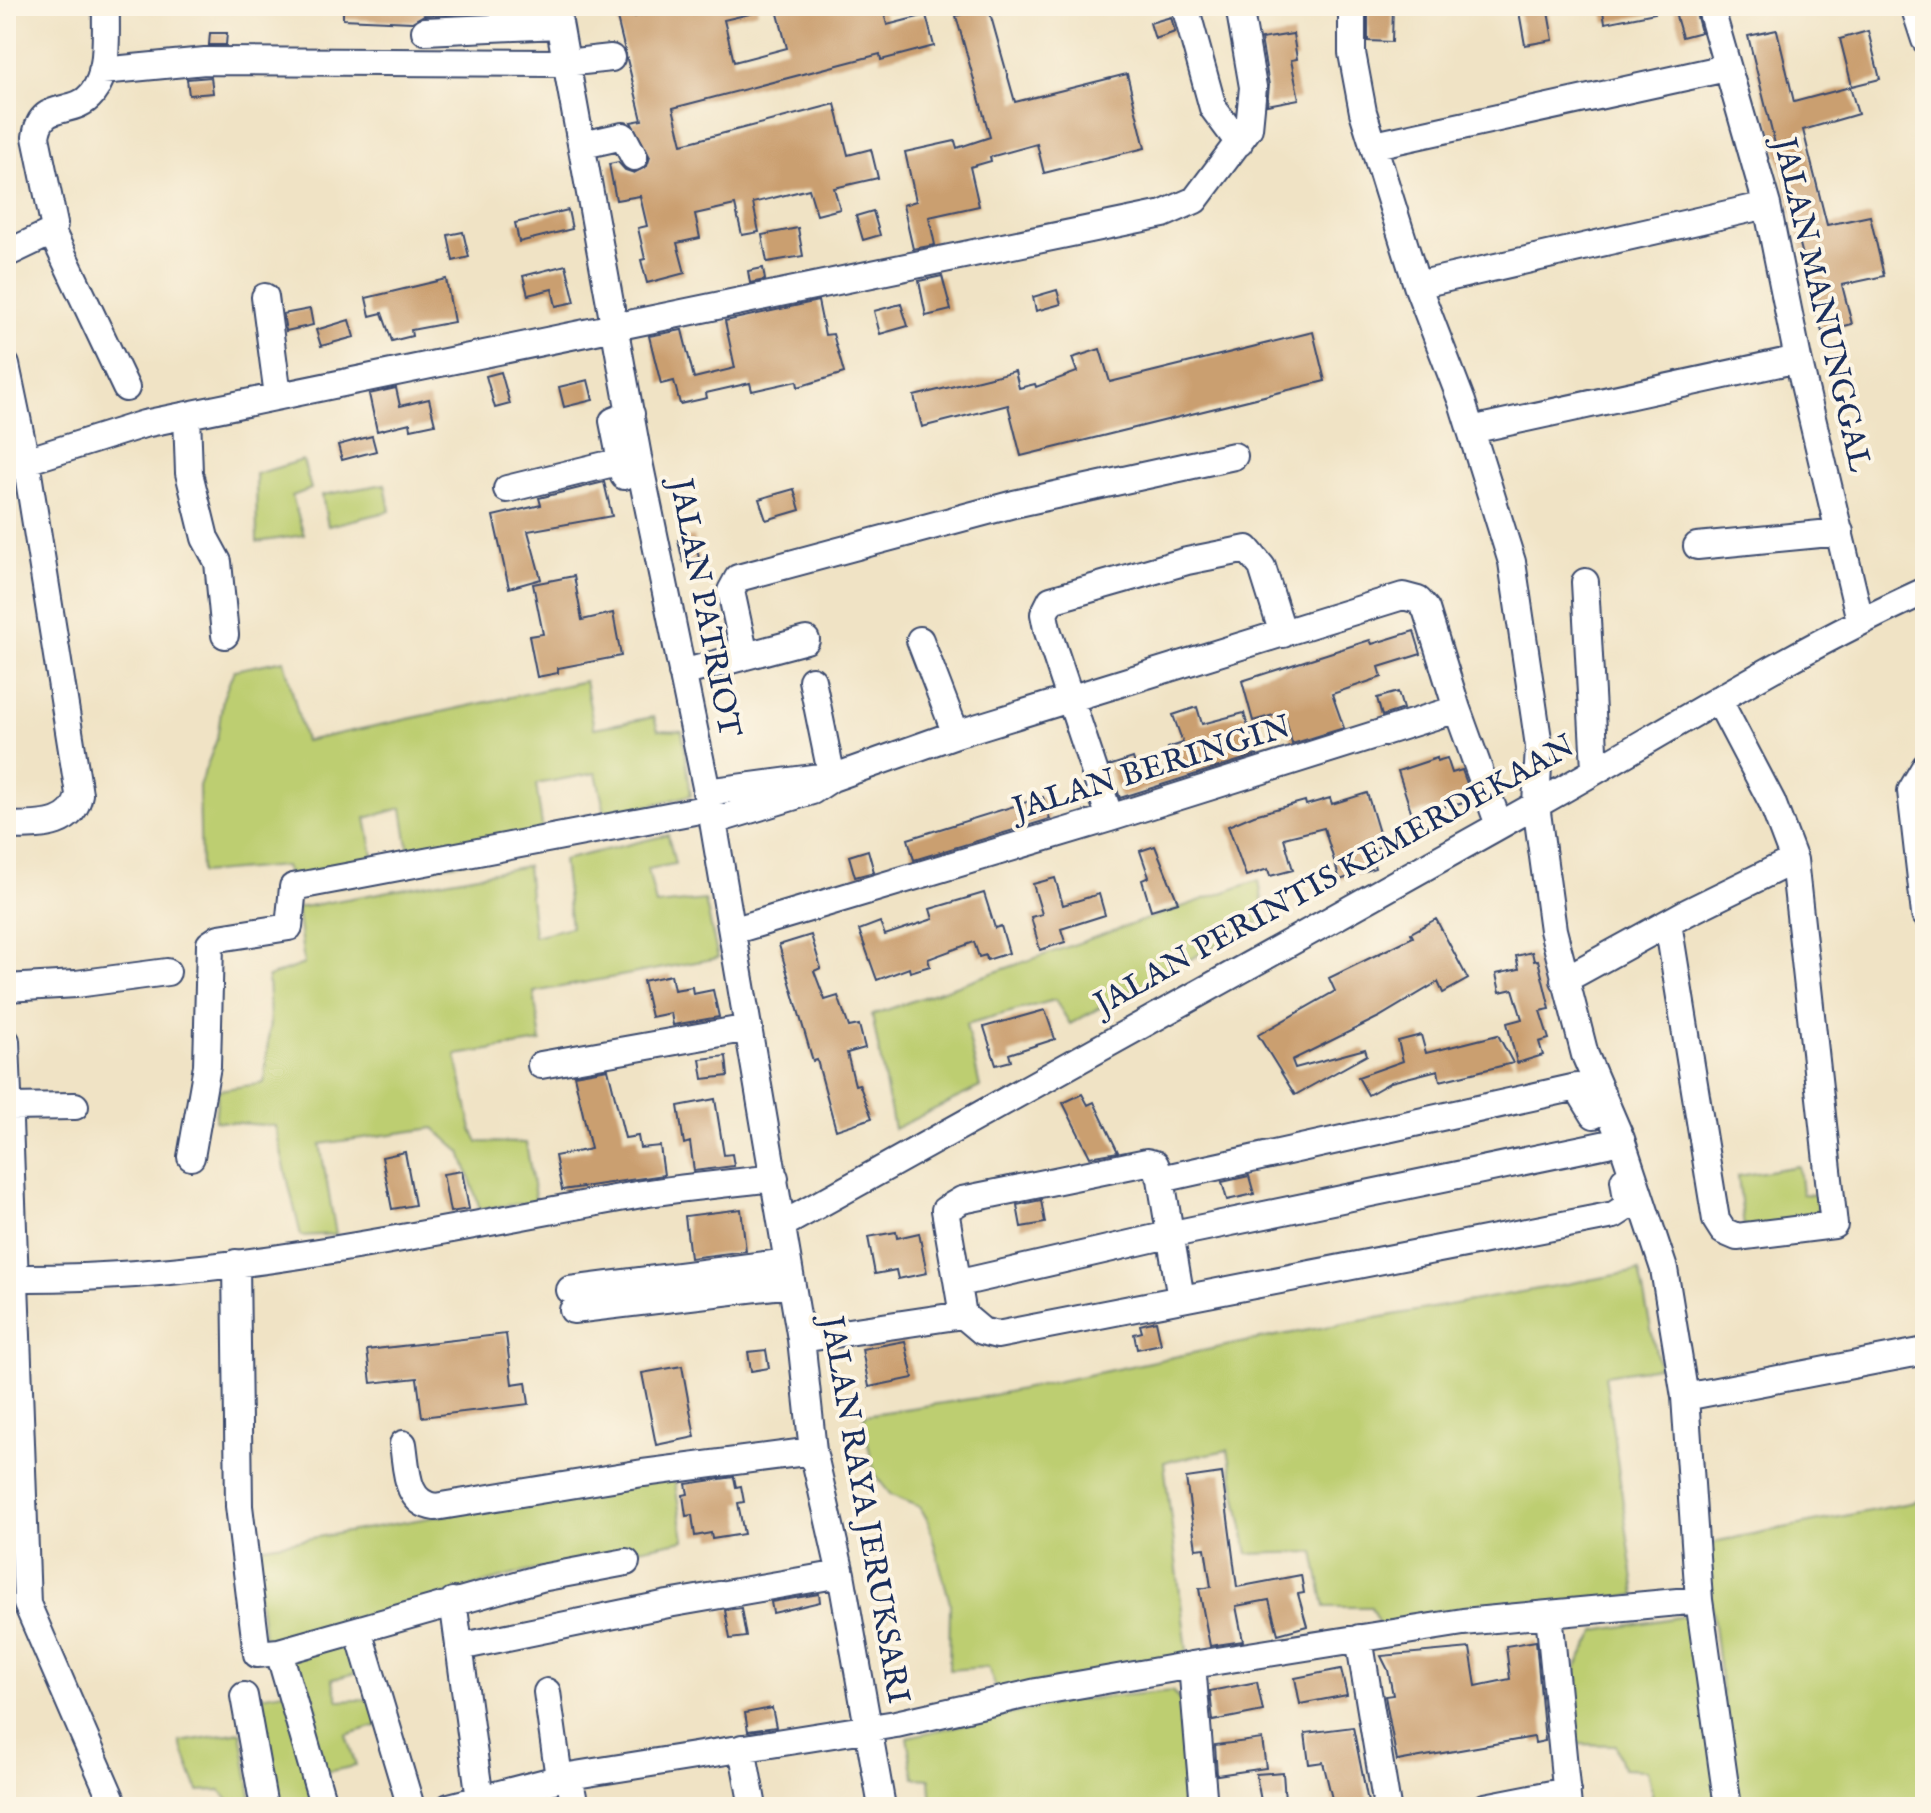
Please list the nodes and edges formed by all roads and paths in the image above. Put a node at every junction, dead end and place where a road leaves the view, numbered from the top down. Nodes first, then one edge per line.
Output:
1 (106, 6) edge
2 (1185, 6) edge
3 (1239, 6) edge
4 (1352, 6) edge
5 (1710, 6) edge
6 (1914, 6) edge
7 (557, 16) edge
8 (425, 31) dead end
9 (1925, 40) edge
10 (611, 58) dead end
11 (573, 63) junction
12 (1726, 68) junction
13 (102, 71) junction
14 (1239, 143) junction
15 (588, 144) junction
16 (1375, 145) junction
17 (634, 157) dead end
18 (1767, 205) junction
19 (52, 232) junction
20 (6, 254) edge
21 (1417, 285) junction
22 (265, 297) dead end
23 (614, 324) junction
24 (1798, 359) junction
25 (6, 365) edge
26 (126, 388) dead end
27 (278, 396) junction
28 (187, 415) junction
29 (1471, 430) junction
30 (1234, 456) dead end
31 (629, 459) junction
32 (26, 461) junction
33 (507, 489) dead end
34 (1840, 532) junction
35 (1697, 546) dead end
36 (1585, 582) dead end
37 (1925, 591) edge
38 (1860, 620) junction
39 (1283, 634) junction
40 (225, 635) dead end
41 (806, 640) dead end
42 (920, 640) dead end
43 (745, 656) junction
44 (688, 671) junction
45 (812, 680) dead end
46 (1069, 697) junction
47 (1718, 699) junction
48 (1457, 709) junction
49 (956, 734) junction
50 (1925, 767) edge
51 (1595, 768) junction
52 (832, 778) junction
53 (1536, 805) junction
54 (710, 808) junction
55 (1110, 818) junction
56 (1499, 825) junction
57 (6, 826) edge
58 (1794, 860) junction
59 (1925, 914) edge
60 (1668, 923) junction
61 (740, 929) junction
62 (167, 972) dead end
63 (1564, 980) junction
64 (6, 988) edge
65 (749, 1028) junction
66 (6, 1041) edge
67 (541, 1065) dead end
68 (75, 1106) dead end
69 (9, 1107) junction
70 (1613, 1142) junction
71 (191, 1157) dead end
72 (775, 1178) junction
73 (1161, 1179) junction
74 (782, 1225) junction
75 (1173, 1234) junction
76 (236, 1263) junction
77 (789, 1273) junction
78 (16, 1278) junction
79 (960, 1283) junction
80 (1181, 1299) junction
81 (571, 1300) dead end
82 (963, 1315) junction
83 (12, 1339) edge
84 (801, 1339) junction
85 (1925, 1351) edge
86 (1685, 1397) junction
87 (403, 1444) dead end
88 (813, 1451) junction
89 (626, 1562) dead end
90 (841, 1574) junction
91 (1699, 1600) junction
92 (453, 1601) junction
93 (16, 1609) edge
94 (1549, 1614) junction
95 (358, 1630) junction
96 (1359, 1638) junction
97 (459, 1647) junction
98 (279, 1652) junction
99 (1192, 1665) junction
100 (547, 1692) dead end
101 (244, 1696) dead end
102 (879, 1726) junction
103 (742, 1748) junction
104 (564, 1777) junction
105 (1567, 1799) edge
106 (480, 1802) edge
107 (115, 1807) edge
108 (264, 1807) edge
109 (324, 1807) edge
110 (411, 1807) edge
111 (449, 1807) edge
112 (575, 1807) edge
113 (753, 1807) edge
114 (882, 1807) edge
115 (1204, 1807) edge
116 (1387, 1807) edge
117 (1485, 1807) edge
118 (1728, 1807) edge

1 - 13 street
2 - 14 street
3 - 14 street
4 - 16 street
5 - 12 street, JALAN MANUNGGAL
6 - 9 street
7 - 8 street
7 - 11 street, JALAN PATRIOT
10 - 11 street
11 - 13 street
11 - 15 street, JALAN PATRIOT
12 - 16 street
12 - 18 street, JALAN MANUNGGAL
13 - 19 street
14 - 23 street
15 - 17 street
15 - 23 street, JALAN PATRIOT
16 - 21 street
18 - 21 street
18 - 24 street, JALAN MANUNGGAL
19 - 20 street
19 - 26 street
21 - 29 street
22 - 27 street
23 - 27 street
23 - 31 street, JALAN PATRIOT
24 - 29 street
24 - 34 street, JALAN MANUNGGAL
25 - 32 street
27 - 28 street
28 - 32 street
28 - 40 street
29 - 53 street
30 - 43 street
31 - 33 street
31 - 44 street, JALAN PATRIOT
32 - 57 street
34 - 35 street
34 - 38 street, JALAN MANUNGGAL
36 - 51 street
37 - 38 street, JALAN PERINTIS KEMERDEKAAN
38 - 47 street, JALAN PERINTIS KEMERDEKAAN
39 - 46 street
39 - 46 street
39 - 48 street
41 - 43 street
42 - 49 street
43 - 44 street
44 - 54 street, JALAN PATRIOT
45 - 52 street
46 - 49 street
46 - 55 street
47 - 51 street, JALAN PERINTIS KEMERDEKAAN
47 - 58 street
48 - 55 street, JALAN BERINGIN
48 - 56 street
49 - 52 street
50 - 59 street
51 - 53 street, JALAN PERINTIS KEMERDEKAAN
52 - 54 street
53 - 56 street, JALAN PERINTIS KEMERDEKAAN
53 - 63 street
54 - 61 street, JALAN PATRIOT
54 - 71 street
55 - 61 street, JALAN BERINGIN
56 - 74 street, JALAN PERINTIS KEMERDEKAAN
58 - 60 street
58 - 60 street
60 - 63 street
61 - 65 street, JALAN PATRIOT
62 - 64 street
63 - 70 street
65 - 67 street
65 - 72 street, JALAN PATRIOT
66 - 69 street
68 - 69 street
69 - 78 street
70 - 73 street
70 - 75 street
70 - 80 street
70 - 86 street
72 - 74 street, JALAN PATRIOT
72 - 76 street
73 - 75 street
73 - 79 street
74 - 77 street, JALAN RAYA JERUKSARI
75 - 79 street
75 - 80 street
76 - 78 street
76 - 98 street
77 - 81 street
77 - 84 street, JALAN RAYA JERUKSARI
78 - 83 street
79 - 82 street
80 - 82 street
82 - 84 street
83 - 93 street
84 - 88 street, JALAN RAYA JERUKSARI
85 - 86 street
86 - 91 street
87 - 88 street
88 - 90 street, JALAN RAYA JERUKSARI
89 - 92 street
90 - 97 street
90 - 102 street, JALAN RAYA JERUKSARI
91 - 94 street
91 - 118 street
92 - 95 street
92 - 97 street
93 - 107 street
94 - 96 street
94 - 105 street
95 - 98 street
95 - 110 street
96 - 99 street
96 - 116 street
97 - 106 street
98 - 109 street
99 - 102 street
99 - 115 street
100 - 104 street
101 - 108 street
102 - 103 street
102 - 114 street, JALAN RAYA JERUKSARI
103 - 104 street
103 - 113 street
104 - 106 street
104 - 112 street
105 - 117 street
106 - 111 street

